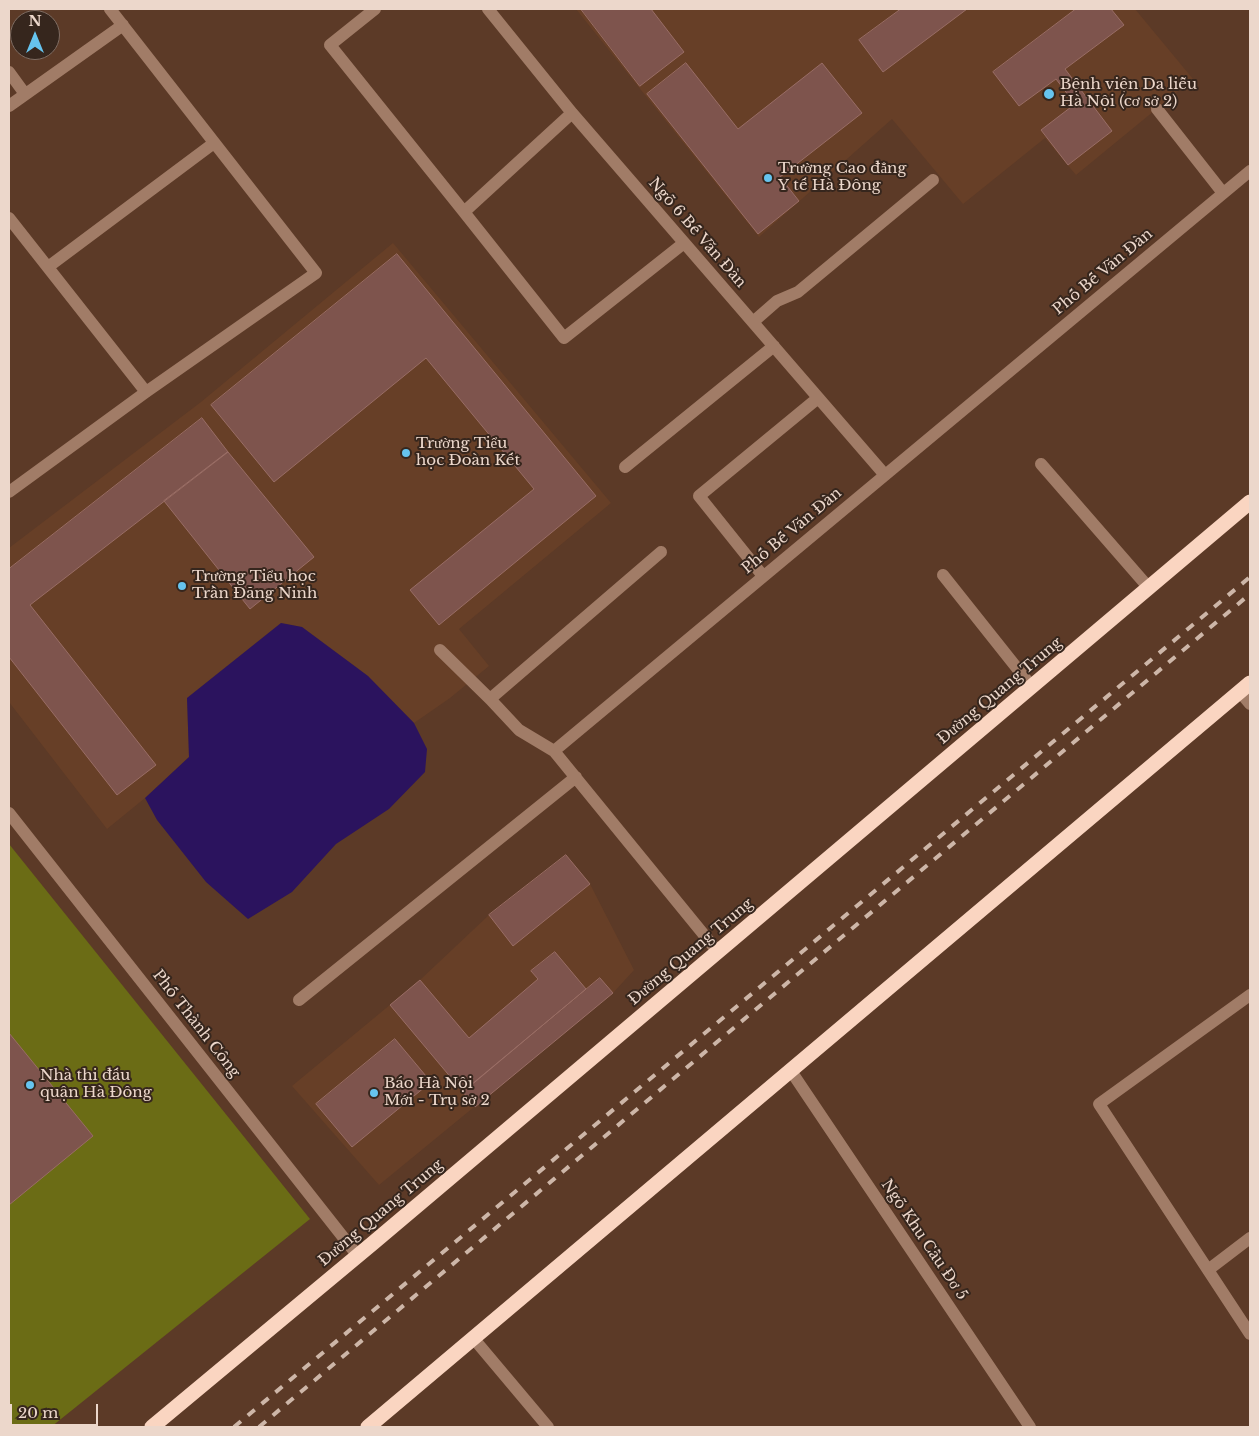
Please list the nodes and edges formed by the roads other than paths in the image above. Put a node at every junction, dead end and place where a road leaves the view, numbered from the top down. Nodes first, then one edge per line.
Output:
1 (110, 9) edge
2 (375, 9) edge
3 (488, 9) edge
4 (123, 25) junction
5 (9, 72) edge
6 (26, 94) junction
7 (9, 106) edge
8 (1157, 109) dead end
9 (572, 113) junction
10 (214, 143) junction
11 (1250, 171) edge
12 (933, 180) dead end
13 (1223, 192) junction
14 (464, 212) junction
15 (9, 218) edge
16 (684, 243) junction
17 (48, 267) junction
18 (753, 322) junction
19 (774, 346) junction
20 (146, 392) junction
21 (818, 398) junction
22 (1041, 464) dead end
23 (625, 467) dead end
24 (885, 475) junction
25 (9, 492) edge
26 (1250, 502) edge
27 (662, 552) dead end
28 (763, 576) junction
29 (943, 576) dead end
30 (1149, 588) junction
31 (440, 650) dead end
32 (1032, 687) junction
33 (1245, 687) edge
34 (490, 699) junction
35 (1250, 704) edge
36 (554, 751) junction
37 (576, 777) junction
38 (9, 813) edge
39 (718, 952) junction
40 (1250, 995) edge
41 (299, 1000) dead end
42 (791, 1071) junction
43 (1250, 1238) edge
44 (358, 1256) junction
45 (1208, 1270) junction
46 (1250, 1334) edge
47 (474, 1339) junction
48 (152, 1427) edge
49 (368, 1427) edge
50 (548, 1427) edge
51 (1030, 1427) edge

1 - 4 street
2 - 14 street
3 - 9 street, Ngõ 6 Bế Văn Đàn
4 - 6 street
4 - 10 street
5 - 6 street
6 - 7 street
8 - 13 street
9 - 14 street
9 - 16 street, Ngõ 6 Bế Văn Đàn
10 - 17 street
10 - 20 street
11 - 13 street, Phố Bế Văn Đàn
12 - 18 street
13 - 24 street, Phố Bế Văn Đàn
14 - 16 street
15 - 17 street
16 - 18 street, Ngõ 6 Bế Văn Đàn
17 - 20 street
18 - 19 street, Ngõ 6 Bế Văn Đàn
19 - 21 street, Ngõ 6 Bế Văn Đàn
19 - 23 street
20 - 25 street
21 - 24 street, Ngõ 6 Bế Văn Đàn
21 - 28 street
22 - 30 street
24 - 28 street, Phố Bế Văn Đàn
26 - 30 highway, Đường Quang Trung
27 - 34 street
28 - 36 street, Phố Bế Văn Đàn
29 - 32 street
30 - 32 highway, Đường Quang Trung
31 - 34 street
32 - 39 highway, Đường Quang Trung
33 - 35 street
33 - 42 highway
34 - 36 street
36 - 37 street
37 - 39 street
37 - 41 street
38 - 44 street, Phố Thành Công
39 - 44 highway, Đường Quang Trung
40 - 45 street
42 - 47 highway
42 - 51 street, Ngõ Khu Cầu Đơ 5
43 - 45 street
44 - 48 highway, Đường Quang Trung
45 - 46 street
47 - 49 highway
47 - 50 street

